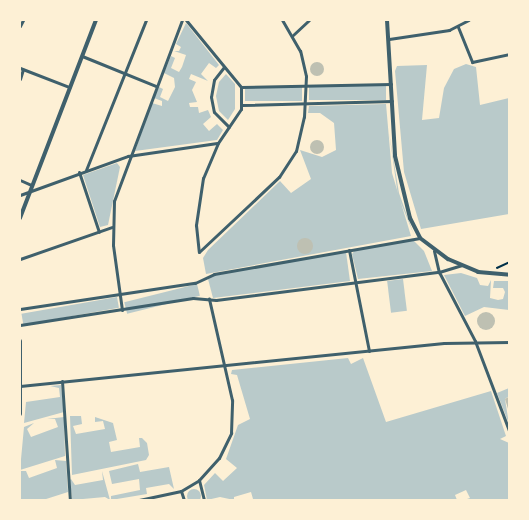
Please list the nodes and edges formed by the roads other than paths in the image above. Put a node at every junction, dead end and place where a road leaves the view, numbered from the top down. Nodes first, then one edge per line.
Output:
1 (23, 20) edge
2 (94, 20) edge
3 (146, 20) edge
4 (184, 20) edge
5 (282, 20) edge
6 (309, 20) edge
7 (387, 20) edge
8 (469, 20) edge
9 (464, 21) edge
10 (20, 27) edge
11 (458, 27) junction
12 (292, 36) junction
13 (388, 39) junction
14 (510, 54) edge
15 (82, 56) junction
16 (224, 67) junction
17 (21, 69) edge
18 (125, 73) junction
19 (20, 79) edge
20 (391, 84) junction
21 (306, 85) junction
22 (156, 86) junction
23 (69, 87) junction
24 (241, 87) junction
25 (392, 101) junction
26 (306, 103) junction
27 (242, 105) junction
28 (229, 127) junction
29 (218, 143) junction
30 (128, 156) junction
31 (86, 170) junction
32 (79, 172) junction
33 (20, 180) edge
34 (31, 185) junction
35 (28, 192) junction
36 (20, 195) edge
37 (20, 218) edge
38 (112, 227) junction
39 (99, 232) junction
40 (420, 238) junction
41 (349, 250) junction
42 (434, 251) junction
43 (20, 259) edge
44 (462, 265) junction
45 (439, 272) junction
46 (510, 275) edge
47 (355, 282) junction
48 (120, 294) junction
49 (209, 299) junction
50 (20, 309) edge
51 (122, 310) junction
52 (20, 325) edge
53 (20, 341) edge
54 (475, 341) junction
55 (510, 342) edge
56 (20, 347) edge
57 (369, 351) junction
58 (225, 365) junction
59 (62, 381) junction
60 (20, 386) edge
61 (20, 414) edge
62 (509, 431) edge
63 (199, 480) junction
64 (181, 491) junction
65 (70, 501) edge
66 (139, 501) edge
67 (184, 501) edge
68 (204, 501) edge

1 - 10 street
2 - 15 street
3 - 18 street
4 - 16 street
4 - 22 street
5 - 12 street
6 - 12 street
7 - 13 street
8 - 9 street
9 - 11 street
11 - 13 street
11 - 14 street
12 - 21 street
13 - 20 street
15 - 18 street
15 - 23 street
16 - 24 street
16 - 28 street
17 - 19 street
17 - 23 street
18 - 22 street
18 - 31 street
20 - 21 street
20 - 25 street
21 - 24 street
21 - 26 street
22 - 30 street
23 - 34 street
24 - 27 street
25 - 26 street
25 - 40 street
26 - 27 street
26 - 29 street
27 - 28 street
28 - 29 street
29 - 30 street
30 - 31 street
30 - 38 street
31 - 32 street
32 - 35 street
32 - 39 street
33 - 34 street
34 - 35 street
35 - 36 street
35 - 37 street
38 - 39 street
38 - 48 street
39 - 43 street
40 - 41 street
40 - 42 street
41 - 47 street
41 - 48 street
42 - 44 street
42 - 45 street
44 - 45 street
44 - 46 street
45 - 47 street
45 - 54 street
47 - 49 street
47 - 57 street
48 - 50 street
48 - 51 street
49 - 51 street
49 - 58 street
51 - 52 street
53 - 56 street
54 - 55 street
54 - 57 street
54 - 62 street
56 - 60 street
57 - 58 street
58 - 59 street
58 - 63 street
59 - 60 street
59 - 65 street
60 - 61 street
63 - 64 street
63 - 68 street
64 - 66 street
64 - 67 street

